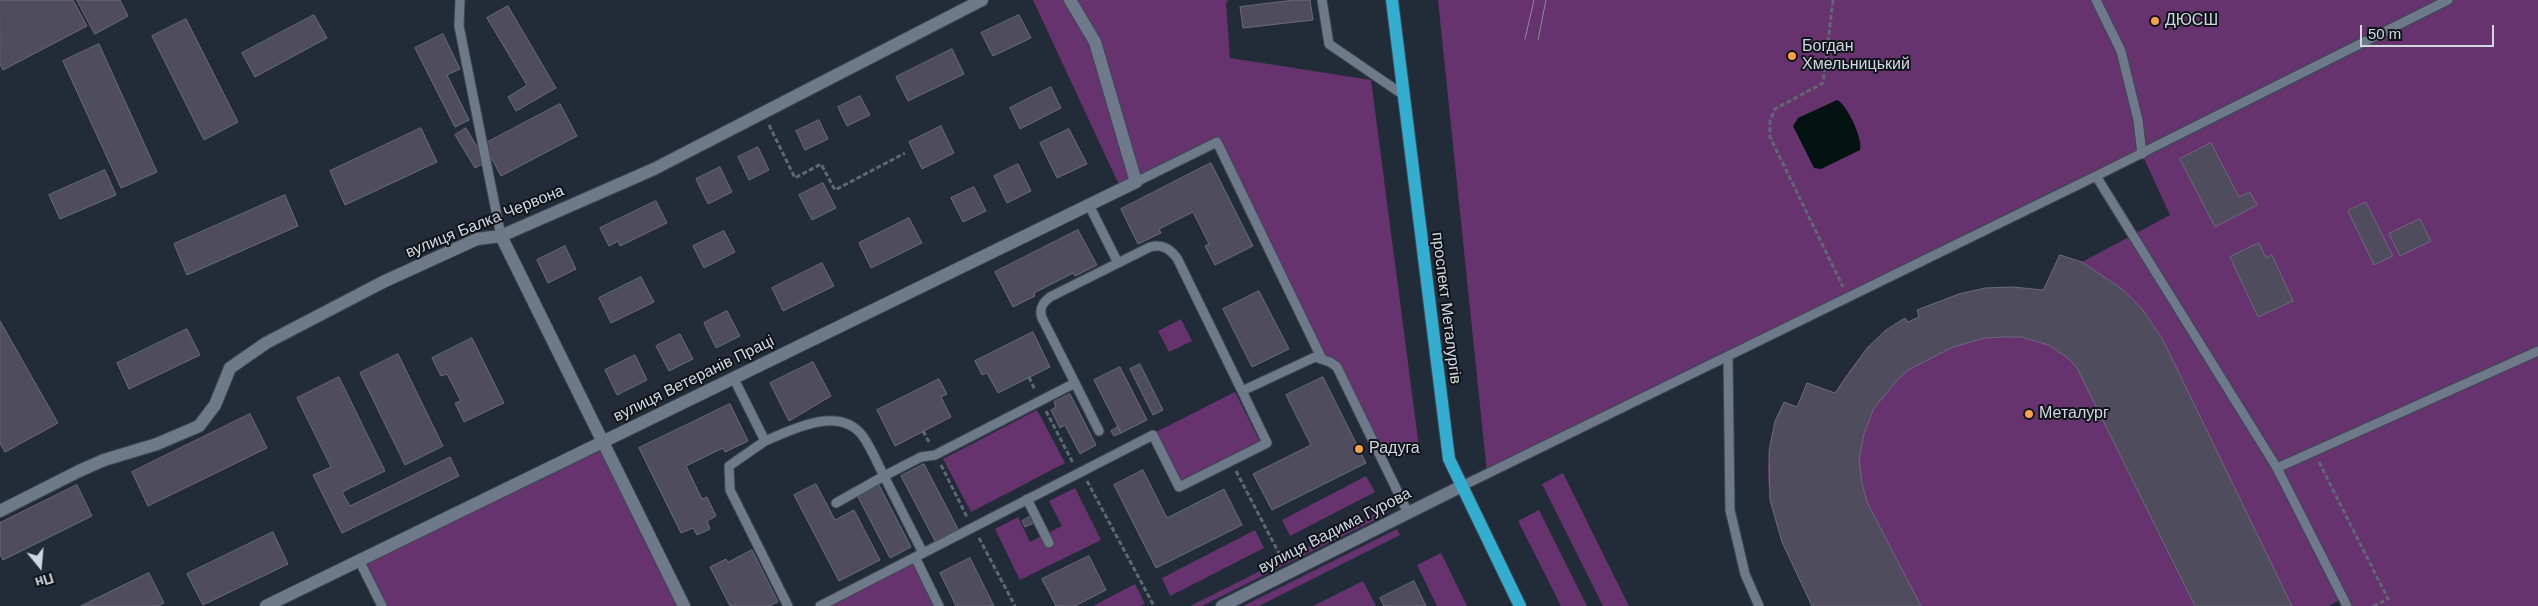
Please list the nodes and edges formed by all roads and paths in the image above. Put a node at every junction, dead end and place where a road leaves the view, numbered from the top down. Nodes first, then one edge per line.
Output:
1 (460, 0) edge
2 (982, 0) edge
3 (1070, 0) edge
4 (1322, 0) edge
5 (1392, 0) edge
6 (1833, 0) edge
7 (2096, 0) edge
8 (2448, 0) edge
9 (1402, 94) junction
10 (763, 112) junction
11 (905, 153) dead end
12 (2142, 154) junction
13 (2096, 176) junction
14 (1136, 182) junction
15 (1088, 205) junction
16 (501, 236) junction
17 (1118, 263) junction
18 (1848, 297) junction
19 (2538, 351) edge
20 (1728, 356) junction
21 (1322, 358) junction
22 (1029, 377) dead end
23 (734, 379) junction
24 (1075, 383) junction
25 (1242, 391) junction
26 (1041, 400) junction
27 (1099, 431) dead end
28 (602, 441) junction
29 (765, 441) junction
30 (2315, 452) junction
31 (1231, 462) junction
32 (2277, 468) junction
33 (1082, 471) junction
34 (884, 476) junction
35 (1462, 486) junction
36 (1028, 499) junction
37 (836, 503) dead end
38 (0, 511) edge
39 (1408, 513) junction
40 (1049, 543) dead end
41 (919, 555) junction
42 (360, 560) junction
43 (1289, 573) junction
44 (266, 606) edge
45 (382, 606) edge
46 (684, 606) edge
47 (788, 606) edge
48 (820, 606) edge
49 (939, 606) edge
50 (1154, 606) edge
51 (1222, 606) edge
52 (1520, 606) edge
53 (1760, 606) edge
54 (2347, 606) edge
55 (2373, 606) edge

1 - 16 lane
2 - 10 street, вулиця Балка Червона
3 - 14 street
4 - 9 lane
5 - 9 main road, проспект Металургів
6 - 18 path
7 - 12 lane
8 - 12 lane
9 - 35 main road, проспект Металургів
10 - 11 path
10 - 16 street, вулиця Балка Червона
12 - 13 lane
13 - 18 lane
13 - 32 lane
14 - 15 street, вулиця Ветеранів Праці
14 - 21 lane
15 - 17 lane
15 - 23 street, вулиця Ветеранів Праці
16 - 28 street
16 - 38 street, вулиця Балка Червона
17 - 24 lane
17 - 25 lane
18 - 20 lane
19 - 30 lane
20 - 35 lane
20 - 53 lane
21 - 25 lane
21 - 39 lane
22 - 26 path
23 - 28 street, вулиця Ветеранів Праці
23 - 29 lane
24 - 26 lane
24 - 27 lane
25 - 31 lane
26 - 33 path
26 - 34 lane
28 - 42 street, вулиця Ветеранів Праці
28 - 46 street
29 - 34 lane
29 - 47 lane
30 - 32 lane
30 - 55 path
31 - 33 lane
31 - 43 path
32 - 54 lane
33 - 36 lane
33 - 50 path
34 - 37 lane
34 - 41 lane
35 - 39 street, вулиця Вадима Гурова
35 - 52 main road, проспект Металургів
36 - 40 lane
36 - 41 lane
39 - 43 street, вулиця Вадима Гурова
41 - 48 lane
41 - 49 lane
42 - 44 street, вулиця Ветеранів Праці
42 - 45 lane
43 - 51 street, вулиця Вадима Гурова

